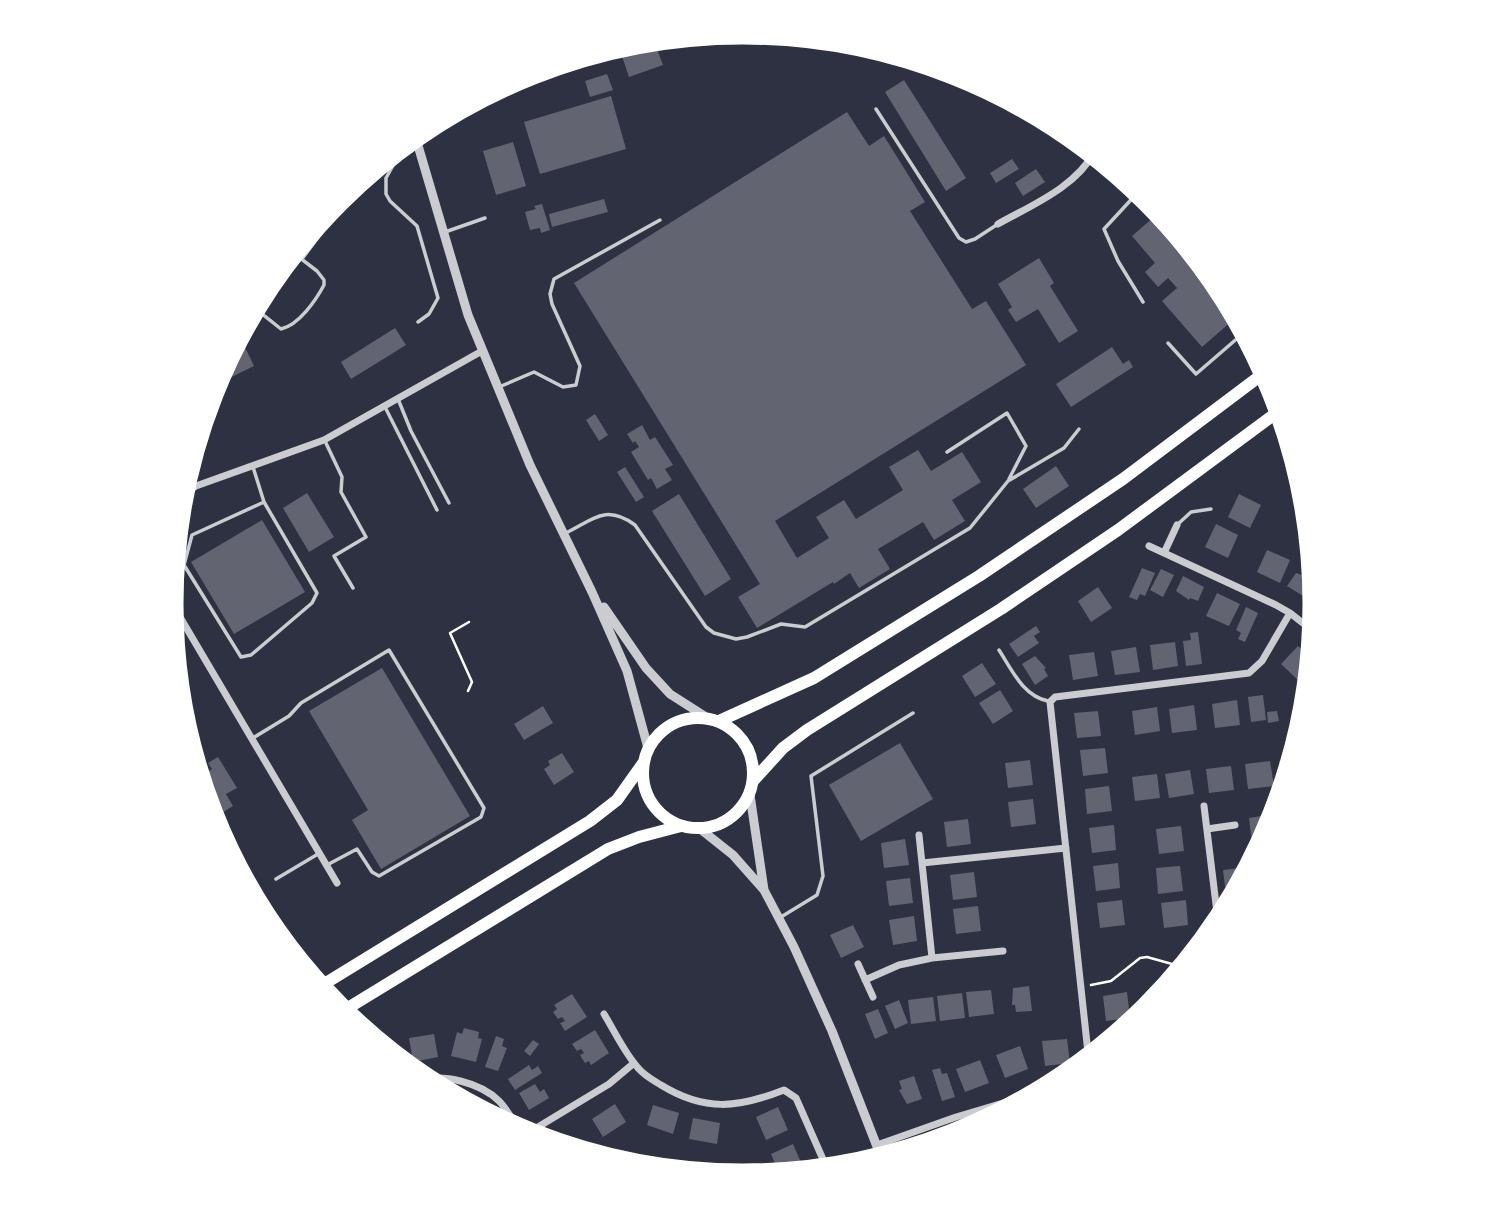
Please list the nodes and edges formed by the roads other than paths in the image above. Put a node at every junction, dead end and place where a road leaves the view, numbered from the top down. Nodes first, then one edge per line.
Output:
1 (876, 109) dead end
2 (418, 146) joint
3 (412, 148) edge
4 (1089, 159) edge
5 (396, 160) edge
6 (1133, 197) edge
7 (485, 218) dead end
8 (330, 220) edge
9 (660, 220) dead end
10 (998, 224) joint
11 (443, 232) junction
12 (299, 256) edge
13 (302, 258) junction
14 (1143, 302) dead end
15 (260, 312) edge
16 (418, 322) dead end
17 (1239, 336) edge
18 (1168, 343) dead end
19 (482, 351) junction
20 (1259, 377) edge
21 (497, 387) junction
22 (398, 399) junction
23 (385, 407) junction
24 (1274, 415) edge
25 (1079, 429) dead end
26 (324, 440) junction
27 (947, 452) dead end
28 (252, 465) junction
29 (1007, 481) junction
30 (191, 488) edge
31 (264, 502) junction
32 (449, 503) dead end
33 (1211, 509) dead end
34 (437, 510) dead end
35 (1177, 525) joint
36 (563, 534) junction
37 (1149, 547) dead end
38 (1164, 553) junction
39 (354, 588) dead end
40 (593, 592) junction
41 (1290, 612) junction
42 (179, 616) edge
43 (1306, 625) edge
44 (999, 650) dead end
45 (1050, 702) junction
46 (913, 713) dead end
47 (712, 719) junction
48 (251, 740) junction
49 (648, 748) junction
50 (644, 762) junction
51 (753, 781) junction
52 (750, 795) junction
53 (1204, 806) dead end
54 (681, 825) junction
55 (1235, 825) dead end
56 (699, 828) junction
57 (1207, 829) junction
58 (919, 835) dead end
59 (1066, 848) junction
60 (319, 853) junction
61 (922, 863) junction
62 (327, 865) junction
63 (276, 880) dead end
64 (337, 883) dead end
65 (764, 890) junction
66 (1217, 911) edge
67 (779, 918) junction
68 (1003, 951) dead end
69 (932, 958) junction
70 (858, 964) dead end
71 (865, 980) junction
72 (325, 983) edge
73 (873, 997) dead end
74 (349, 1007) edge
75 (604, 1014) dead end
76 (1088, 1051) edge
77 (634, 1063) junction
78 (441, 1081) edge
79 (1011, 1101) edge
80 (512, 1119) edge
81 (534, 1129) edge
82 (877, 1145) junction
83 (880, 1152) edge
84 (824, 1163) edge

1 - 10 lane
2 - 3 lane
2 - 11 street
4 - 10 street
5 - 16 lane
6 - 14 lane
7 - 11 lane
8 - 13 lane
9 - 21 lane
11 - 19 street
12 - 13 lane
13 - 15 lane
17 - 18 lane
19 - 21 street
19 - 22 street
20 - 47 highway
21 - 36 street
22 - 23 street
22 - 32 lane
23 - 26 street
23 - 34 lane
24 - 51 highway
25 - 29 lane
26 - 28 street
26 - 39 lane
27 - 29 lane
28 - 30 street
28 - 31 lane
29 - 36 lane
31 - 31 lane
33 - 35 lane
35 - 38 street
36 - 40 street
37 - 38 street
38 - 41 street
40 - 47 street
40 - 49 street
41 - 43 street
41 - 45 street
42 - 48 street
44 - 45 lane
45 - 59 street
46 - 67 lane
47 - 49 highway
47 - 51 highway
48 - 60 street
48 - 62 lane
49 - 50 highway
50 - 54 highway
50 - 72 highway
51 - 52 highway
52 - 56 highway
52 - 65 street
53 - 57 street
54 - 56 highway
54 - 74 highway
55 - 57 street
56 - 65 street
57 - 66 street
58 - 61 street
59 - 61 street
59 - 76 street
60 - 62 street
60 - 63 lane
61 - 69 street
62 - 64 street
65 - 67 street
67 - 82 street
68 - 69 street
69 - 71 street
70 - 71 street
71 - 73 street
75 - 77 street
77 - 81 street
77 - 84 street
78 - 80 street
79 - 82 street
82 - 83 street

